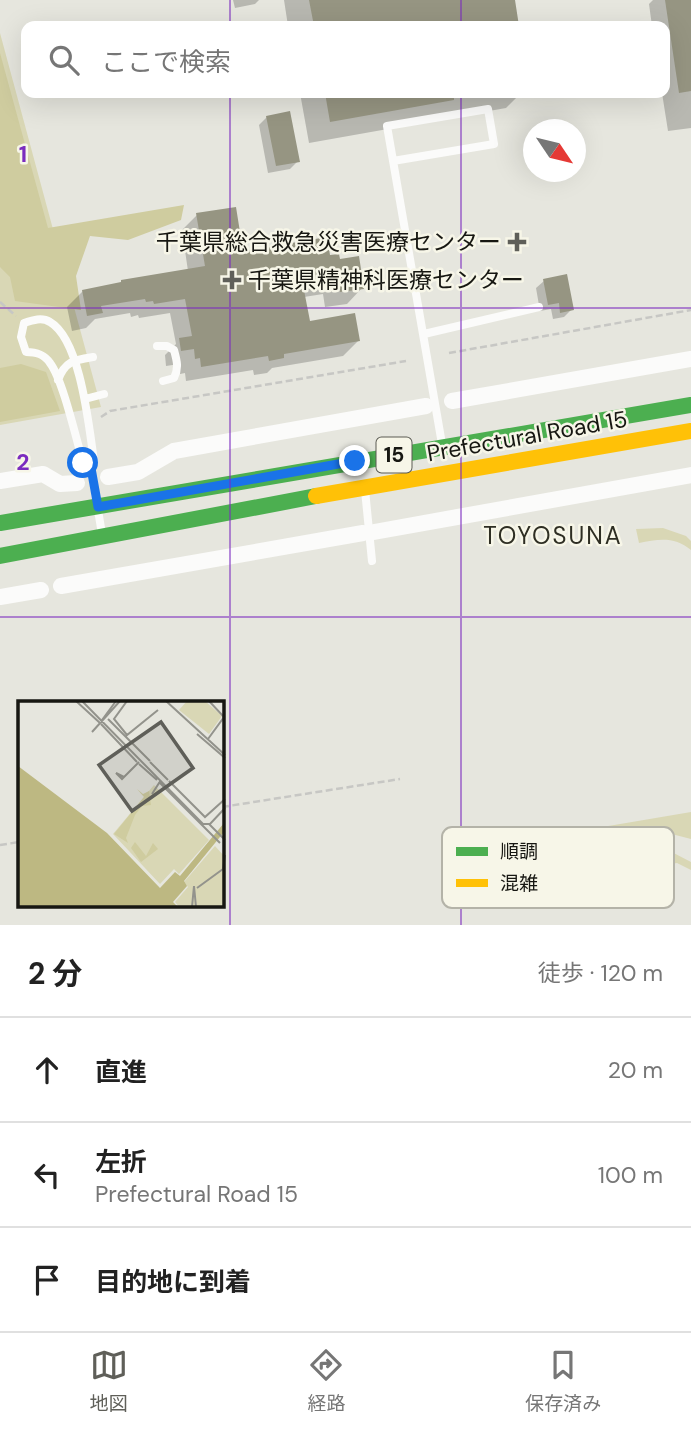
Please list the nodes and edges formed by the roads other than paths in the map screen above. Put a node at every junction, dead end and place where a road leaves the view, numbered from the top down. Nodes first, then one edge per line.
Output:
1 (393, 161) junction
2 (539, 307) dead end
3 (424, 334) junction
4 (157, 346) dead end
5 (93, 357) dead end
6 (691, 359) edge
7 (74, 360) junction
8 (58, 380) junction
9 (163, 381) dead end
10 (104, 394) dead end
11 (85, 399) junction
12 (452, 401) dead end
13 (691, 405) edge
14 (426, 406) dead end
15 (691, 431) edge
16 (443, 447) junction
17 (91, 468) junction
18 (691, 475) edge
19 (108, 477) dead end
20 (0, 481) edge
21 (77, 483) dead end
22 (365, 487) junction
23 (98, 507) junction
24 (0, 523) edge
25 (102, 535) junction
26 (0, 556) edge
27 (372, 561) dead end
28 (61, 586) dead end
29 (41, 590) dead end
30 (0, 597) edge

1 - 1 lane
1 - 3 lane
2 - 3 lane
3 - 16 lane
4 - 9 lane
5 - 7 lane
6 - 12 street
7 - 8 lane
7 - 8 lane
7 - 11 lane
8 - 17 lane
10 - 11 lane
11 - 17 lane
13 - 16 main road, Prefectural Road 15 / 15
14 - 19 street
15 - 22 main road, Prefectural Road 15 / 15
16 - 23 main road, Prefectural Road 15 / 15
17 - 23 lane
18 - 28 street
20 - 21 street
22 - 25 main road, Prefectural Road 15 / 15
22 - 27 lane
23 - 24 main road, Prefectural Road 15 / 15
23 - 25 lane
25 - 26 main road, Prefectural Road 15 / 15
29 - 30 street

